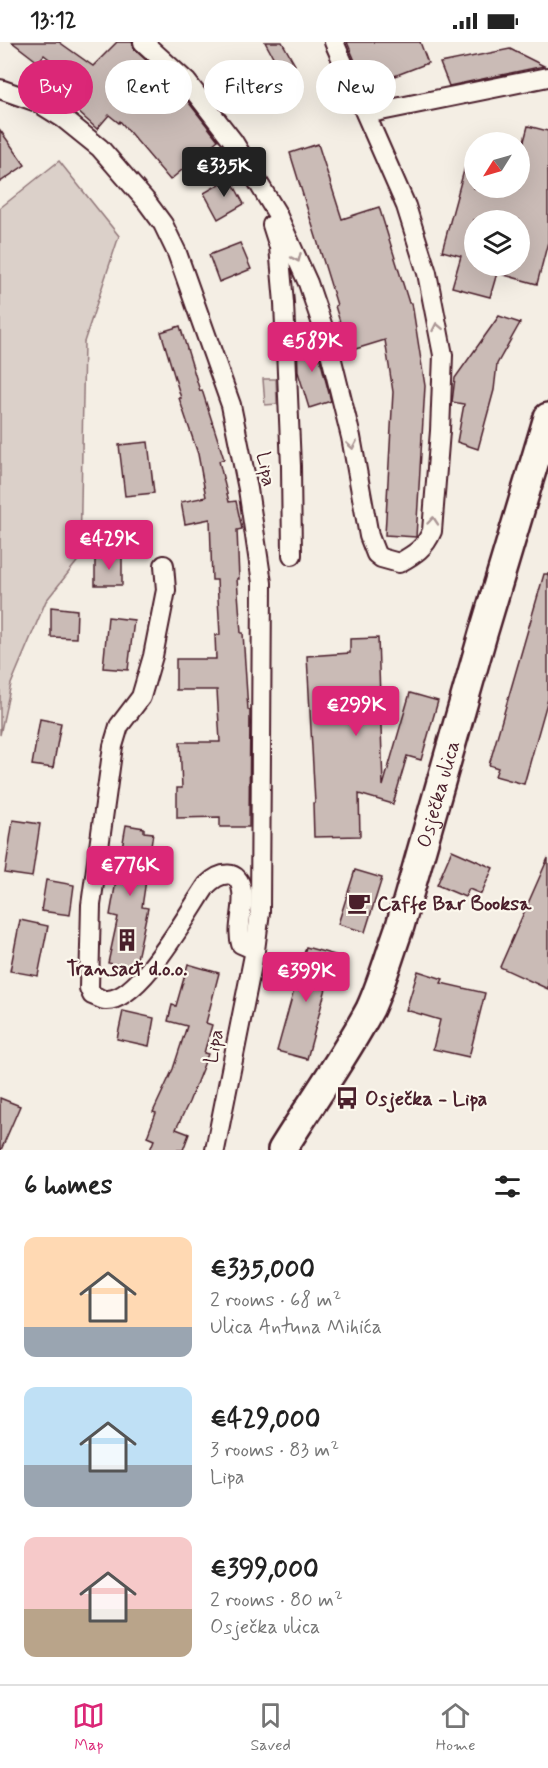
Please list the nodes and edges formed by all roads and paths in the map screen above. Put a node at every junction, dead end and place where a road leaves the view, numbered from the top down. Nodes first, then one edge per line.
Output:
1 (143, 42) edge
2 (334, 42) edge
3 (342, 60) edge
4 (548, 77) edge
5 (0, 89) edge
6 (396, 108) edge
7 (366, 114) edge
8 (276, 212) junction
9 (548, 417) edge
10 (292, 555) dead end
11 (164, 565) dead end
12 (255, 950) junction
13 (215, 1150) edge
14 (282, 1150) edge

1 - 8 street
2 - 3 street
4 - 6 street
5 - 12 street, Lipa
8 -> 7 street
8 - 10 street
9 - 14 main road, Osječka ulica
11 - 12 street
12 - 13 street, Lipa

